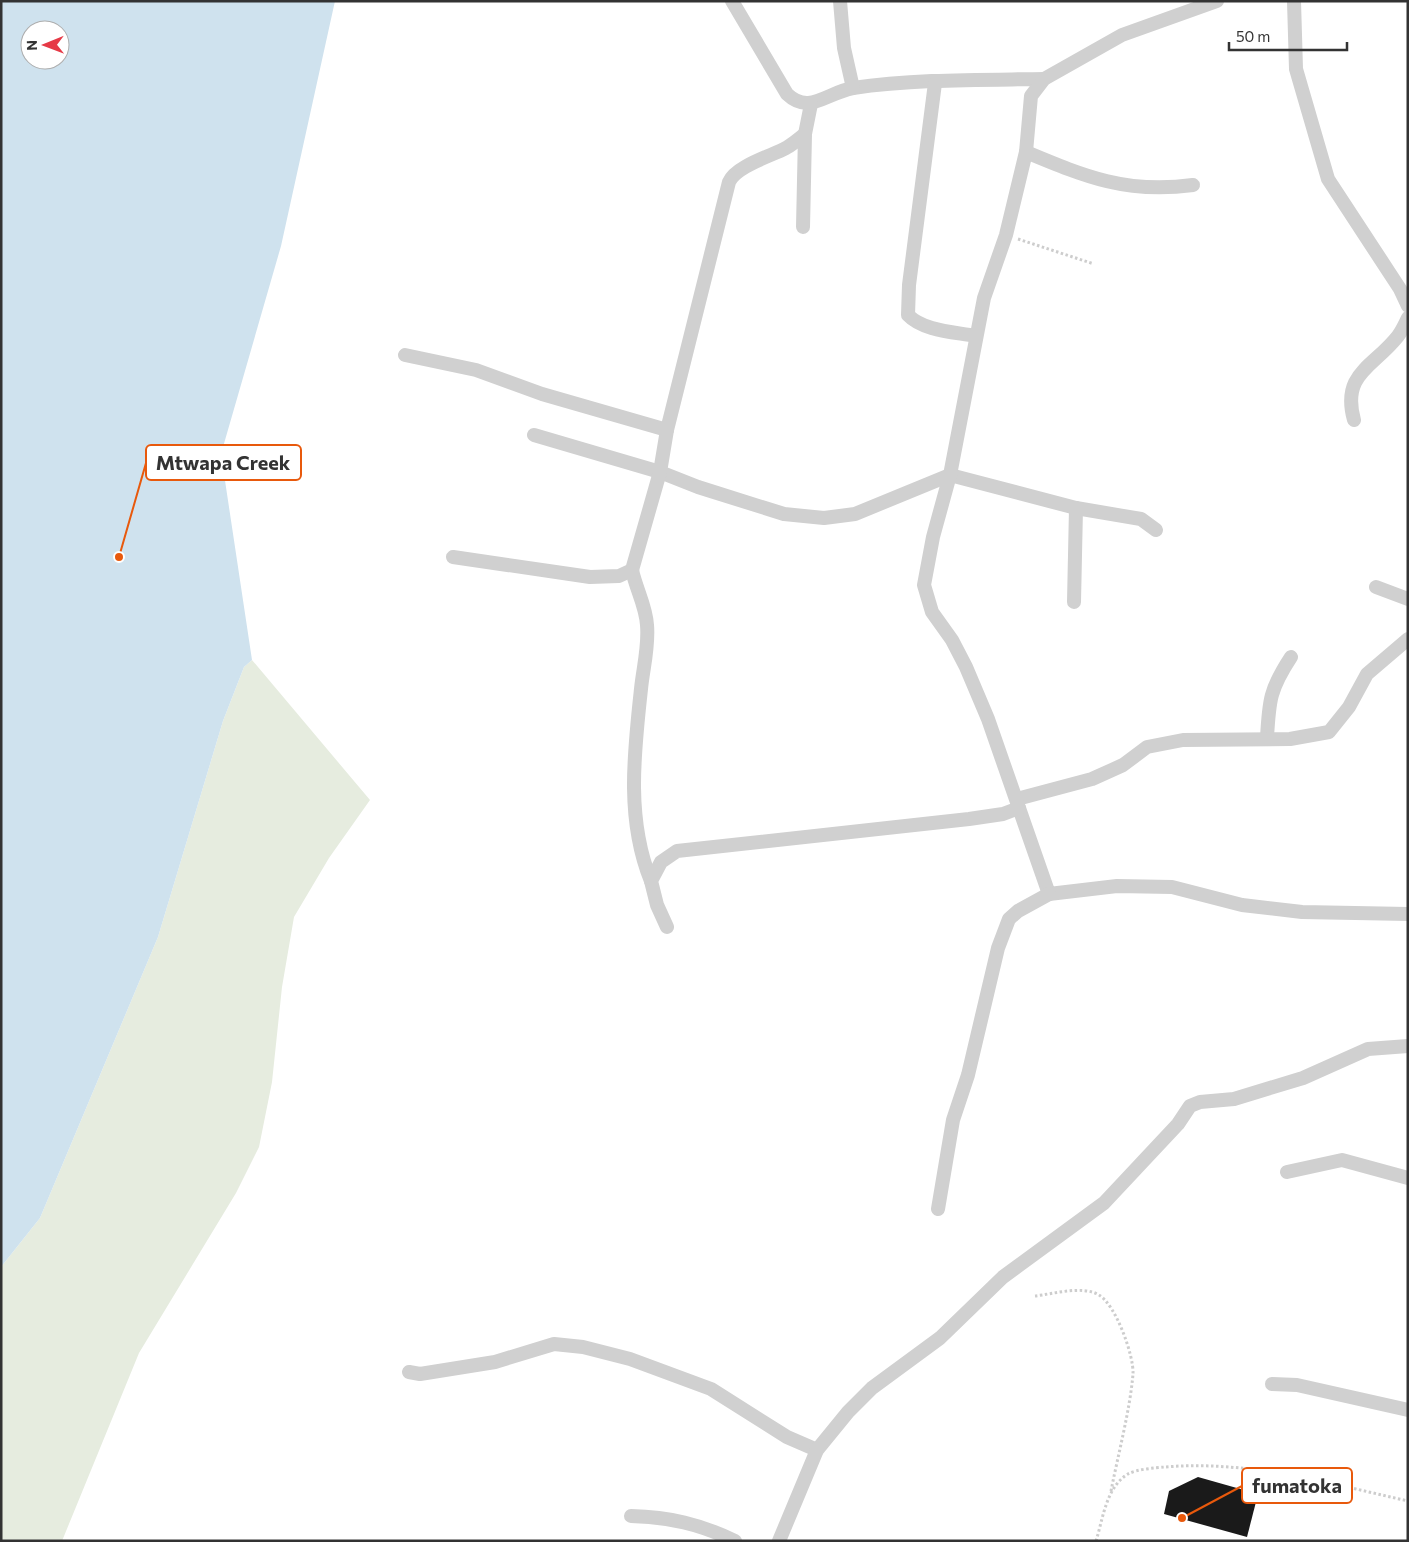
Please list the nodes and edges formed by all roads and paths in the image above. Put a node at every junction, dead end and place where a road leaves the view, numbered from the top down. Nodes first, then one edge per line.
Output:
1 (732, 1) edge
2 (840, 1) edge
3 (1217, 1) edge
4 (1294, 1) edge
5 (1044, 79) junction
6 (936, 83) junction
7 (853, 88) junction
8 (811, 104) junction
9 (805, 134) junction
10 (1026, 152) junction
11 (1192, 185) dead end
12 (803, 227) dead end
13 (1006, 235) junction
14 (1094, 264) dead end
15 (1408, 306) edge
16 (1408, 318) edge
17 (975, 336) junction
18 (405, 355) dead end
19 (1354, 420) dead end
20 (667, 430) junction
21 (534, 435) dead end
22 (660, 472) junction
23 (950, 475) junction
24 (1076, 508) junction
25 (1156, 530) dead end
26 (453, 557) dead end
27 (632, 570) junction
28 (1376, 587) dead end
29 (1408, 599) edge
30 (1074, 602) dead end
31 (1408, 639) edge
32 (1291, 657) dead end
33 (1267, 738) junction
34 (1018, 804) junction
35 (650, 880) junction
36 (1049, 894) junction
37 (1408, 914) edge
38 (667, 927) dead end
39 (1408, 1046) edge
40 (1286, 1172) dead end
41 (1408, 1178) edge
42 (938, 1209) dead end
43 (1035, 1296) dead end
44 (409, 1372) dead end
45 (1272, 1384) dead end
46 (1408, 1410) edge
47 (817, 1450) junction
48 (1111, 1492) junction
49 (1408, 1501) edge
50 (631, 1516) dead end
51 (735, 1541) edge
52 (779, 1541) edge
53 (1096, 1541) edge

1 - 8 street
2 - 7 street
3 - 5 street
4 - 15 street
5 - 6 street
5 - 10 street
6 - 7 street
6 - 17 street
7 - 8 street
8 - 9 street
9 - 12 street
9 - 20 street
10 - 11 street
10 - 13 street
13 - 14 path
13 - 17 street
16 - 19 street
17 - 23 street
18 - 20 street
20 - 22 street
21 - 22 street
22 - 23 street
22 - 27 street
23 - 24 street
23 - 34 street
24 - 25 street
24 - 30 street
26 - 27 street
27 - 35 street
28 - 29 street
31 - 33 street
32 - 33 street
33 - 34 street
34 - 35 street
34 - 36 street
35 - 38 street
36 - 37 street
36 - 42 street
39 - 47 street
40 - 41 street
43 - 48 path
44 - 47 street
45 - 46 street
47 - 52 street
48 - 49 path
48 - 53 path
50 - 51 street

